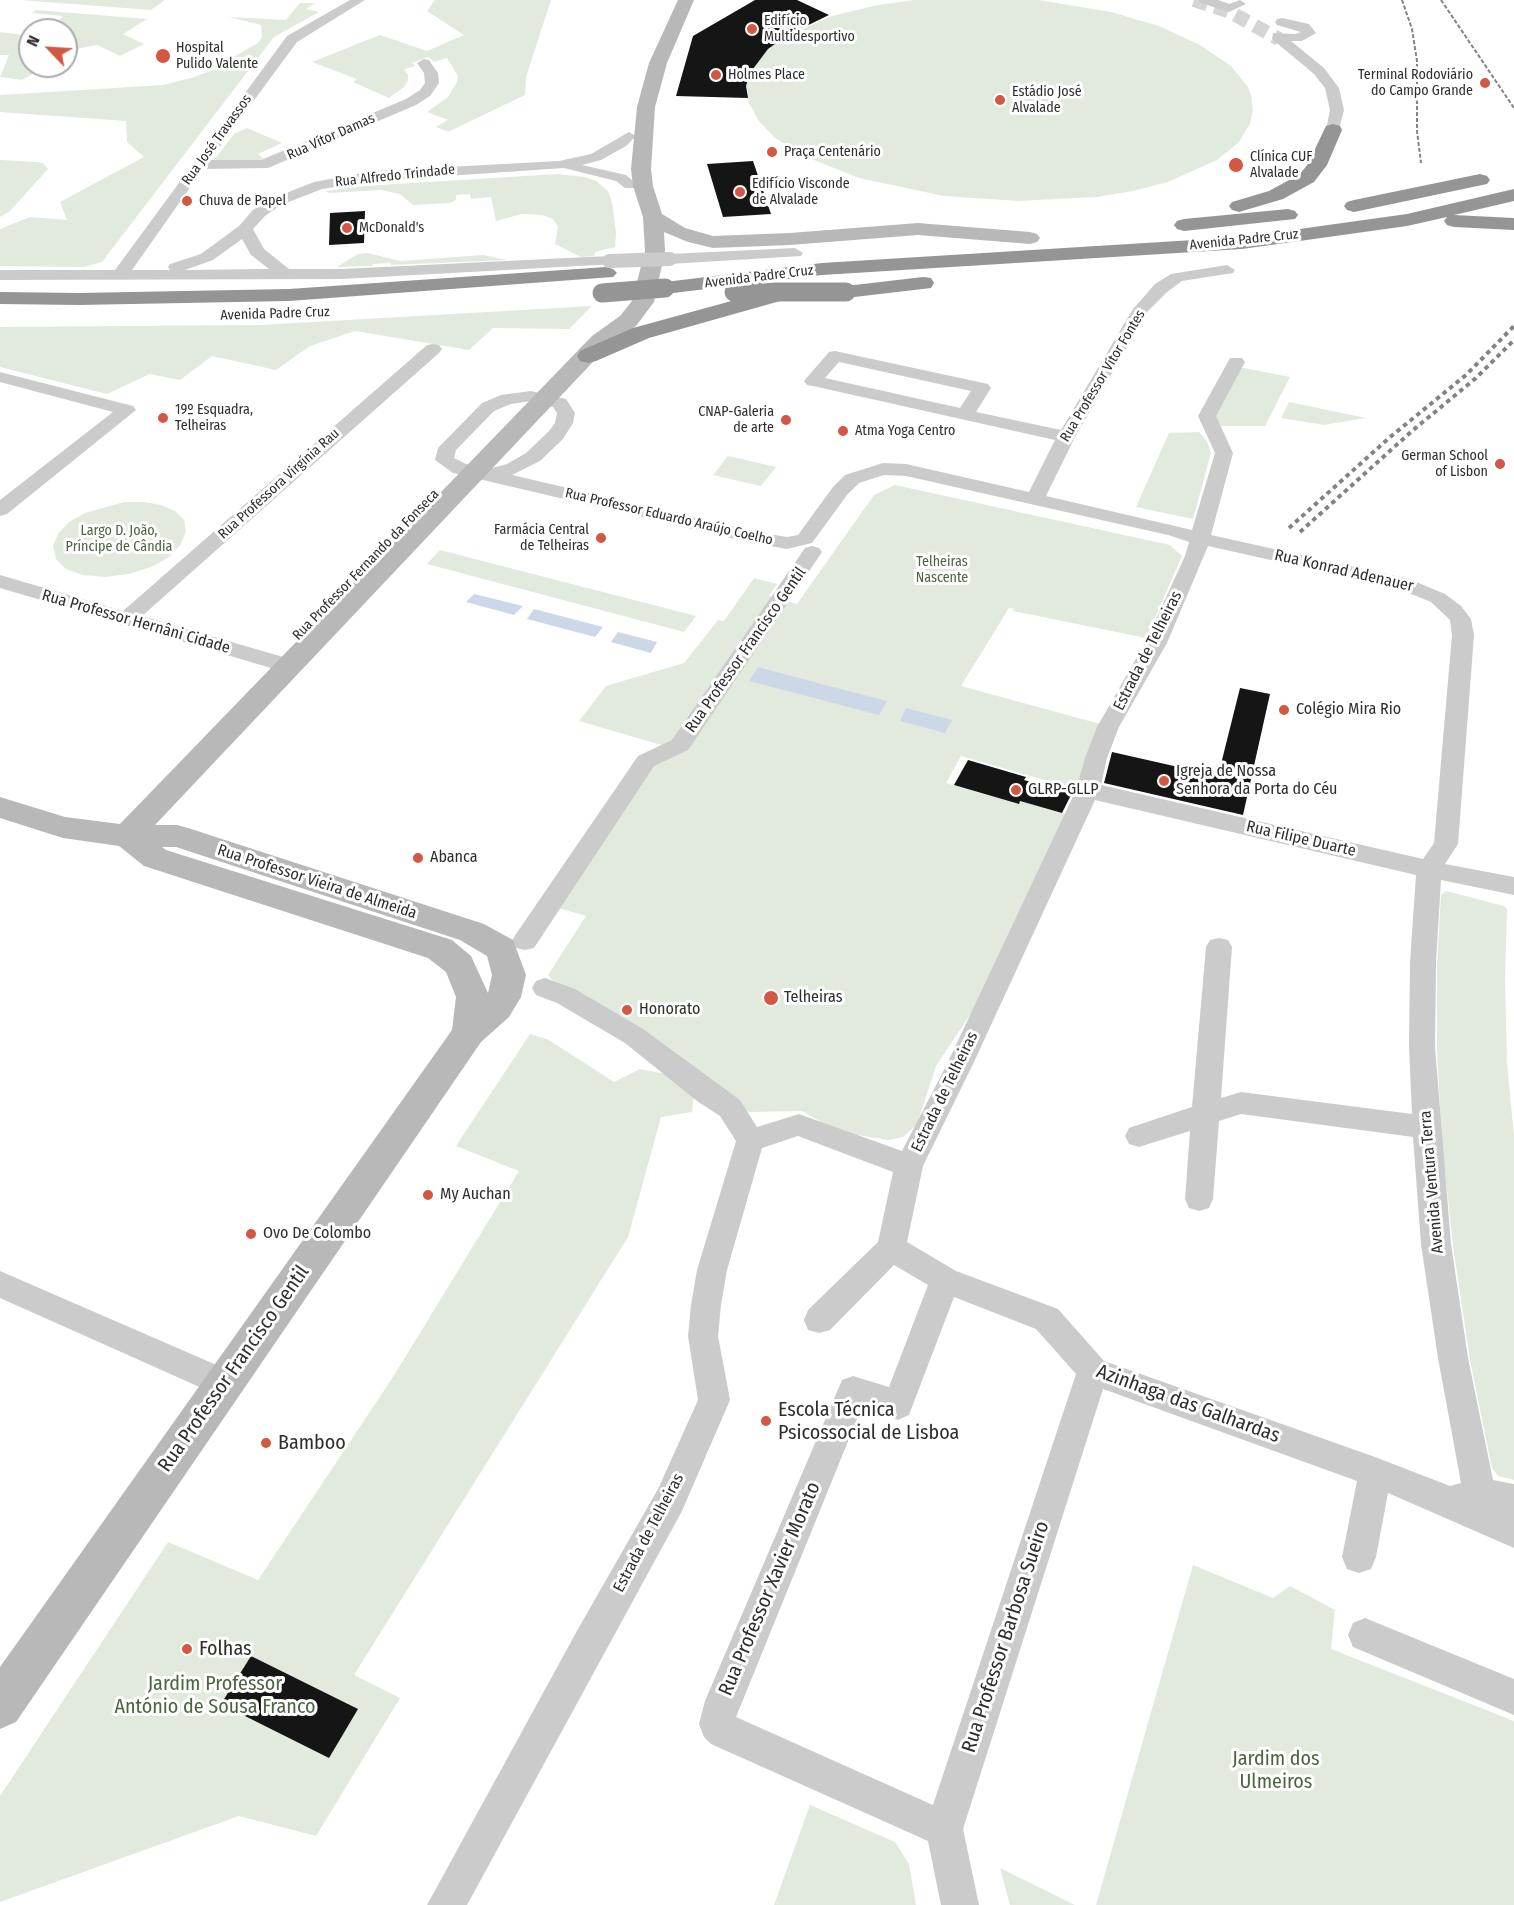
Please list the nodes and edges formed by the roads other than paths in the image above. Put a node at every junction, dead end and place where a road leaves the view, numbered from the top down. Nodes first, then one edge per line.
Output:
1 (359, 0) edge
2 (672, 0) edge
3 (686, 0) edge
4 (1205, 0) edge
5 (1240, 4) dead end
6 (1282, 22) tunnel mouth
7 (424, 63) dead end
8 (1333, 130) joint
9 (629, 136) junction
10 (576, 161) junction
11 (630, 161) junction
12 (199, 164) junction
13 (559, 165) junction
14 (1489, 178) dead end
15 (630, 185) junction
16 (1514, 195) edge
17 (1335, 209) dead end
18 (1306, 214) dead end
19 (653, 217) junction
20 (1407, 220) junction
21 (1514, 224) edge
22 (1164, 226) dead end
23 (245, 229) junction
24 (1030, 238) junction
25 (1092, 252) junction
26 (1042, 267) junction
27 (1227, 270) dead end
28 (668, 272) junction
29 (285, 274) junction
30 (0, 275) edge
31 (150, 275) junction
32 (120, 276) junction
33 (606, 276) junction
34 (968, 279) dead end
35 (945, 281) dead end
36 (0, 297) edge
37 (79, 299) junction
38 (631, 302) junction
39 (466, 304) dead end
40 (432, 306) dead end
41 (0, 318) edge
42 (678, 324) junction
43 (433, 349) dead end
44 (588, 357) junction
45 (1236, 362) dead end
46 (0, 377) edge
47 (539, 397) junction
48 (965, 415) junction
49 (1066, 437) junction
50 (533, 457) junction
51 (475, 472) junction
52 (551, 489) junction
53 (1035, 498) junction
54 (0, 510) edge
55 (1201, 539) junction
56 (787, 543) joint
57 (812, 552) dead end
58 (0, 581) edge
59 (125, 620) junction
60 (281, 664) junction
61 (1088, 790) junction
62 (0, 807) edge
63 (116, 835) junction
64 (1429, 869) junction
65 (1514, 886) edge
66 (513, 945) junction
67 (1219, 947) dead end
68 (459, 965) joint
69 (545, 988) dead end
70 (469, 1033) junction
71 (1207, 1114) junction
72 (1426, 1127) junction
73 (1139, 1136) dead end
74 (750, 1140) junction
75 (909, 1166) junction
76 (1199, 1199) dead end
77 (891, 1248) junction
78 (945, 1280) junction
79 (0, 1284) edge
80 (819, 1320) dead end
81 (1093, 1371) junction
82 (224, 1383) junction
83 (1376, 1472) junction
84 (1464, 1497) junction
85 (1514, 1500) edge
86 (1514, 1533) edge
87 (1359, 1557) dead end
88 (1365, 1635) dead end
89 (1514, 1697) edge
90 (0, 1706) edge
91 (944, 1829) junction
92 (446, 1905) edge
93 (960, 1905) edge

1 - 12 street, Rua José Travassos
2 - 9 street, Rua Professor Fernando da Fonseca
3 - 11 street, Rua Professor Fernando da Fonseca
4 - 5 street
6 - 8 street
7 - 12 street, Rua Vítor Damas
8 - 22 highway
9 - 10 street, Rua Alfredo Trindade
9 - 11 street, Rua Professor Fernando da Fonseca
10 - 11 street, Rua Alfredo Trindade
10 - 13 street, Rua Alfredo Trindade
11 - 15 street, Rua Professor Fernando da Fonseca
11 - 19 street, Rua Professor Fernando da Fonseca
12 - 32 street, Rua José Travassos
13 - 15 street, Rua Alfredo Trindade
13 - 23 street, Rua Alfredo Trindade
14 - 17 highway
15 - 38 street, Rua Professor Fernando da Fonseca
16 - 20 highway, Avenida Padre Cruz
18 - 24 highway, Avenida Padre Cruz
19 - 24 street
19 - 38 street, Rua Professor Fernando da Fonseca
20 - 21 highway
20 - 25 highway, Avenida Padre Cruz
23 - 29 street
23 - 31 street, Rua Alfredo Trindade
24 - 28 highway, Avenida Padre Cruz
25 - 26 highway
25 - 28 highway, Avenida Padre Cruz
26 - 34 highway
26 - 42 highway
27 - 49 street, Rua Professor Vítor Fontes
28 - 33 highway, Avenida Padre Cruz, bridge
28 - 33 street, Avenida Padre Cruz, bridge
28 - 35 highway, bridge
29 - 31 street, Avenida Padre Cruz
29 - 33 street, Avenida Padre Cruz
29 - 37 highway
30 - 32 street, Avenida Padre Cruz
31 - 32 street, Avenida Padre Cruz
33 - 37 highway, Avenida Padre Cruz
33 - 39 highway, Avenida Padre Cruz
36 - 37 highway, Avenida Padre Cruz
38 - 42 highway
38 - 44 street, Rua Professor Fernando da Fonseca
38 - 47 street, Rua Professor Fernando da Fonseca
40 - 41 highway, Avenida Padre Cruz
42 - 44 highway
43 - 59 street, Rua Professora Virgínia Rau
44 - 47 street, Rua Professor Fernando da Fonseca
45 - 55 street, Estrada de Telheiras
46 - 54 street
47 - 50 street, Rua Professor Fernando da Fonseca
47 - 51 street, Rua Professor Fernando da Fonseca
47 - 51 street
48 - 48 street
48 - 49 street
49 - 53 street, Rua Professor Vítor Fontes
50 - 51 street, Rua Professor Fernando da Fonseca
50 - 52 street, Rua Professor Eduardo Araújo Coelho
51 - 52 street, Rua Professor Eduardo Araújo Coelho
51 - 60 street, Rua Professor Fernando da Fonseca
52 - 56 street, Rua Professor Eduardo Araújo Coelho
53 - 55 street, Rua Professor Francisco Gentil
53 - 56 street, Rua Professor Francisco Gentil
55 - 61 street, Estrada de Telheiras
55 - 64 street, Rua Konrad Adenauer
57 - 66 street, Rua Professor Francisco Gentil
58 - 59 street, Rua Professor Hernâni Cidade
59 - 60 street, Rua Professor Hernâni Cidade
60 - 63 street, Rua Professor Fernando da Fonseca
61 - 64 street, Rua Filipe Duarte
61 - 75 street, Estrada de Telheiras
62 - 63 street, Rua Professor Vieira de Almeida
63 - 66 street, Rua Professor Vieira de Almeida
63 - 68 street, Rua Professor Vieira de Almeida
64 - 65 street, Rua Filipe Duarte
64 - 72 street, Avenida Ventura Terra
66 - 70 street, Rua Professor Francisco Gentil
67 - 71 street
68 - 70 street, Rua Professor Francisco Gentil
69 - 74 street
70 - 82 street, Rua Professor Francisco Gentil
71 - 72 street
71 - 73 street
71 - 76 street
72 - 84 street, Avenida Ventura Terra
74 - 75 street, Estrada de Telheiras
74 - 92 street, Estrada de Telheiras
75 - 77 street
77 - 78 street, Azinhaga das Galhardas
77 - 80 street
78 - 81 street, Azinhaga das Galhardas
78 - 91 street, Rua Professor Xavier Morato
79 - 82 street
81 - 83 street, Azinhaga das Galhardas
81 - 91 street, Rua Professor Barbosa Sueiro
82 - 90 street, Rua Professor Francisco Gentil
83 - 84 street, Azinhaga das Galhardas
83 - 87 street
84 - 85 street, Azinhaga das Galhardas
84 - 86 street, Azinhaga das Galhardas
88 - 89 street
91 - 93 street, Rua Professor Barbosa Sueiro

